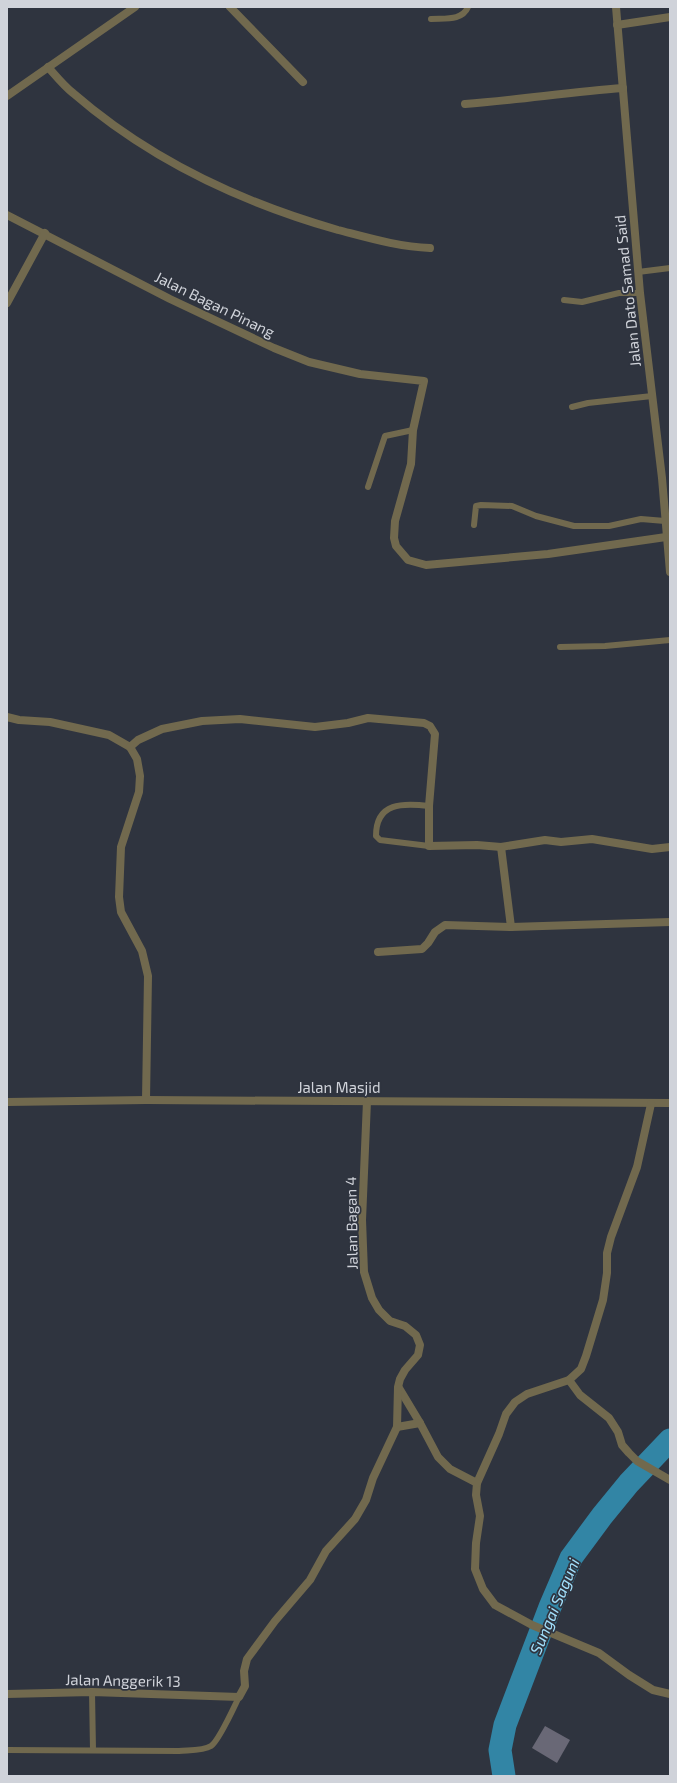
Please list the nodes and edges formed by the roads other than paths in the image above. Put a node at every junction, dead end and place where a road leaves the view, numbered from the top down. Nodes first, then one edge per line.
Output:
1 (135, 7) edge
2 (230, 7) edge
3 (468, 7) edge
4 (616, 7) edge
5 (670, 17) edge
6 (432, 18) dead end
7 (617, 26) junction
8 (48, 67) junction
9 (303, 82) dead end
10 (623, 88) junction
11 (7, 96) edge
12 (465, 104) dead end
13 (7, 215) edge
14 (45, 233) junction
15 (430, 248) dead end
16 (670, 268) edge
17 (638, 272) junction
18 (640, 293) junction
19 (564, 300) dead end
20 (7, 304) edge
21 (652, 396) junction
22 (572, 407) dead end
23 (413, 430) junction
24 (368, 487) dead end
25 (665, 521) junction
26 (474, 525) dead end
27 (666, 537) junction
28 (670, 572) edge
29 (670, 640) edge
30 (560, 647) dead end
31 (7, 717) edge
32 (130, 747) junction
33 (429, 806) junction
34 (429, 846) junction
35 (501, 847) junction
36 (670, 847) edge
37 (670, 922) edge
38 (511, 927) junction
39 (378, 952) dead end
40 (146, 1100) junction
41 (367, 1101) junction
42 (7, 1102) edge
43 (670, 1103) edge
44 (651, 1104) junction
45 (569, 1380) junction
46 (398, 1387) junction
47 (420, 1423) junction
48 (397, 1427) junction
49 (670, 1480) edge
50 (476, 1483) junction
51 (92, 1692) junction
52 (7, 1694) edge
53 (670, 1694) edge
54 (239, 1696) junction
55 (7, 1750) edge
56 (93, 1750) junction

1 - 8 street
2 - 9 street
3 - 6 lane
4 - 7 street, Jalan Dato Samad Said
5 - 7 street
7 - 10 street, Jalan Dato Samad Said
8 - 11 street
8 - 15 street
10 - 12 street
10 - 17 street, Jalan Dato Samad Said
13 - 14 street, Jalan Bagan Pinang
14 - 20 street
14 - 23 street, Jalan Bagan Pinang
16 - 17 lane
17 - 18 street, Jalan Dato Samad Said
18 - 19 lane
18 - 21 street, Jalan Dato Samad Said
21 - 22 lane
21 - 25 street, Jalan Dato Samad Said
23 - 24 lane
23 - 27 street
25 - 26 lane
25 - 27 street, Jalan Dato Samad Said
27 - 28 street, Jalan Dato Samad Said
29 - 30 lane
31 - 32 street
32 - 33 street
32 - 40 street
33 - 34 street
33 - 34 lane
34 - 35 street
35 - 36 street
35 - 38 street
37 - 38 street
38 - 39 street
40 - 41 street, Jalan Masjid
40 - 42 street, Jalan Masjid
41 - 44 street, Jalan Masjid
41 - 46 street, Jalan Bagan 4
43 - 44 street, Jalan Masjid
44 - 45 street
45 - 49 street
45 - 50 street
46 - 47 street
46 - 48 street
47 - 48 street
47 - 50 street
48 - 54 street
50 - 53 street
51 - 52 street, Jalan Anggerik 13
51 - 54 street, Jalan Anggerik 13
51 - 56 lane
54 - 56 lane
55 - 56 lane

